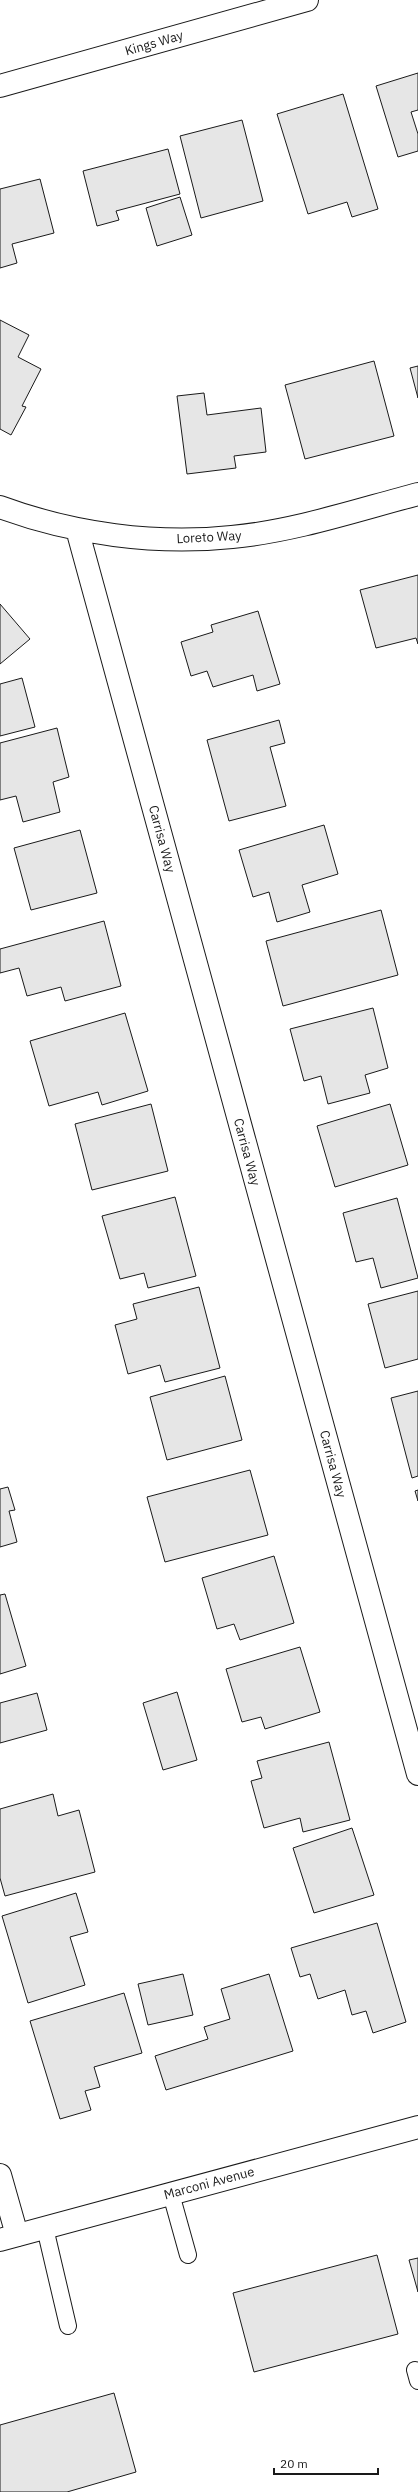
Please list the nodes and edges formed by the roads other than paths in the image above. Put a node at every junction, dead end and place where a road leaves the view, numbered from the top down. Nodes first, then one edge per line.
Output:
1 (307, 0) edge
2 (0, 86) edge
3 (418, 494) edge
4 (0, 506) edge
5 (77, 529) junction
6 (418, 1774) edge
7 (418, 2126) edge
8 (0, 2175) edge
9 (170, 2194) junction
10 (46, 2228) junction
11 (8, 2238) edge
12 (188, 2255) dead end
13 (68, 2326) dead end

1 - 2 street, Kings Way
3 - 5 street, Loreto Way
4 - 5 street, Loreto Way
5 - 6 street, Carrisa Way
7 - 9 street, Marconi Avenue
8 - 11 street
9 - 10 street, Marconi Avenue
9 - 12 lane
10 - 11 street, Marconi Avenue
10 - 13 lane

